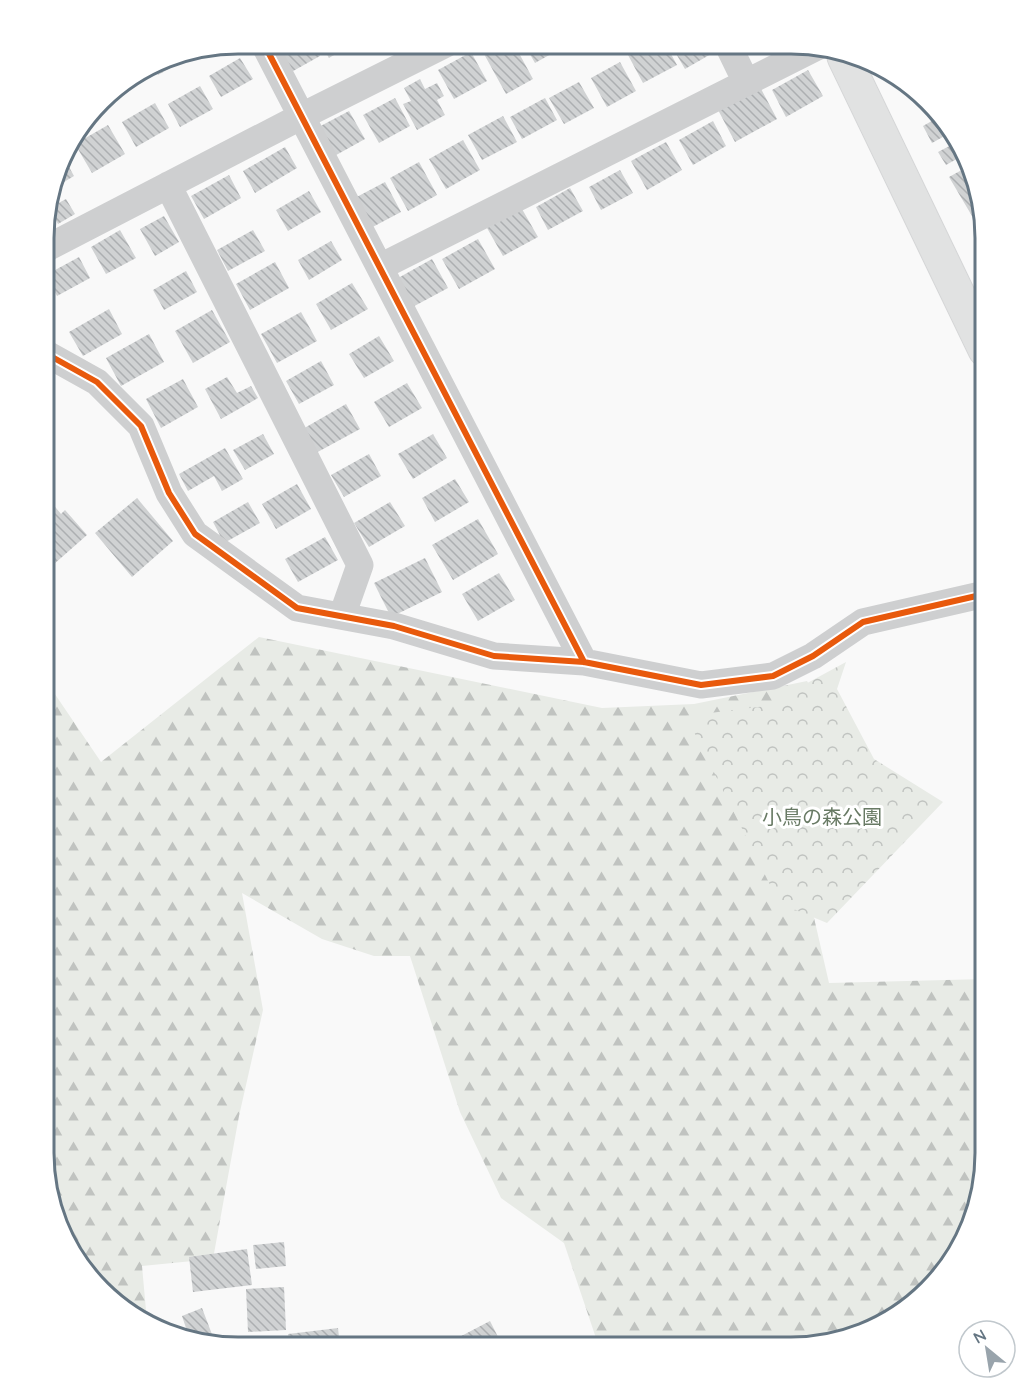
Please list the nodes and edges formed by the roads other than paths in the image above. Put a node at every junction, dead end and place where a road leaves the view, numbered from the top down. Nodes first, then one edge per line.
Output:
1 (269, 54) edge
2 (426, 54) edge
3 (732, 54) edge
4 (801, 55) edge
5 (847, 63) edge
6 (746, 82) junction
7 (302, 116) junction
8 (168, 185) junction
9 (54, 244) edge
10 (380, 267) junction
11 (975, 327) edge
12 (54, 358) edge
13 (975, 596) edge
14 (342, 616) junction
15 (584, 662) junction

1 - 7 street
2 - 7 street
3 - 6 street
4 - 6 street
5 - 11 street
6 - 10 street
7 - 8 street
7 - 10 street
8 - 9 street
8 - 14 street
10 - 15 street
12 - 14 street
13 - 15 street
14 - 15 street

